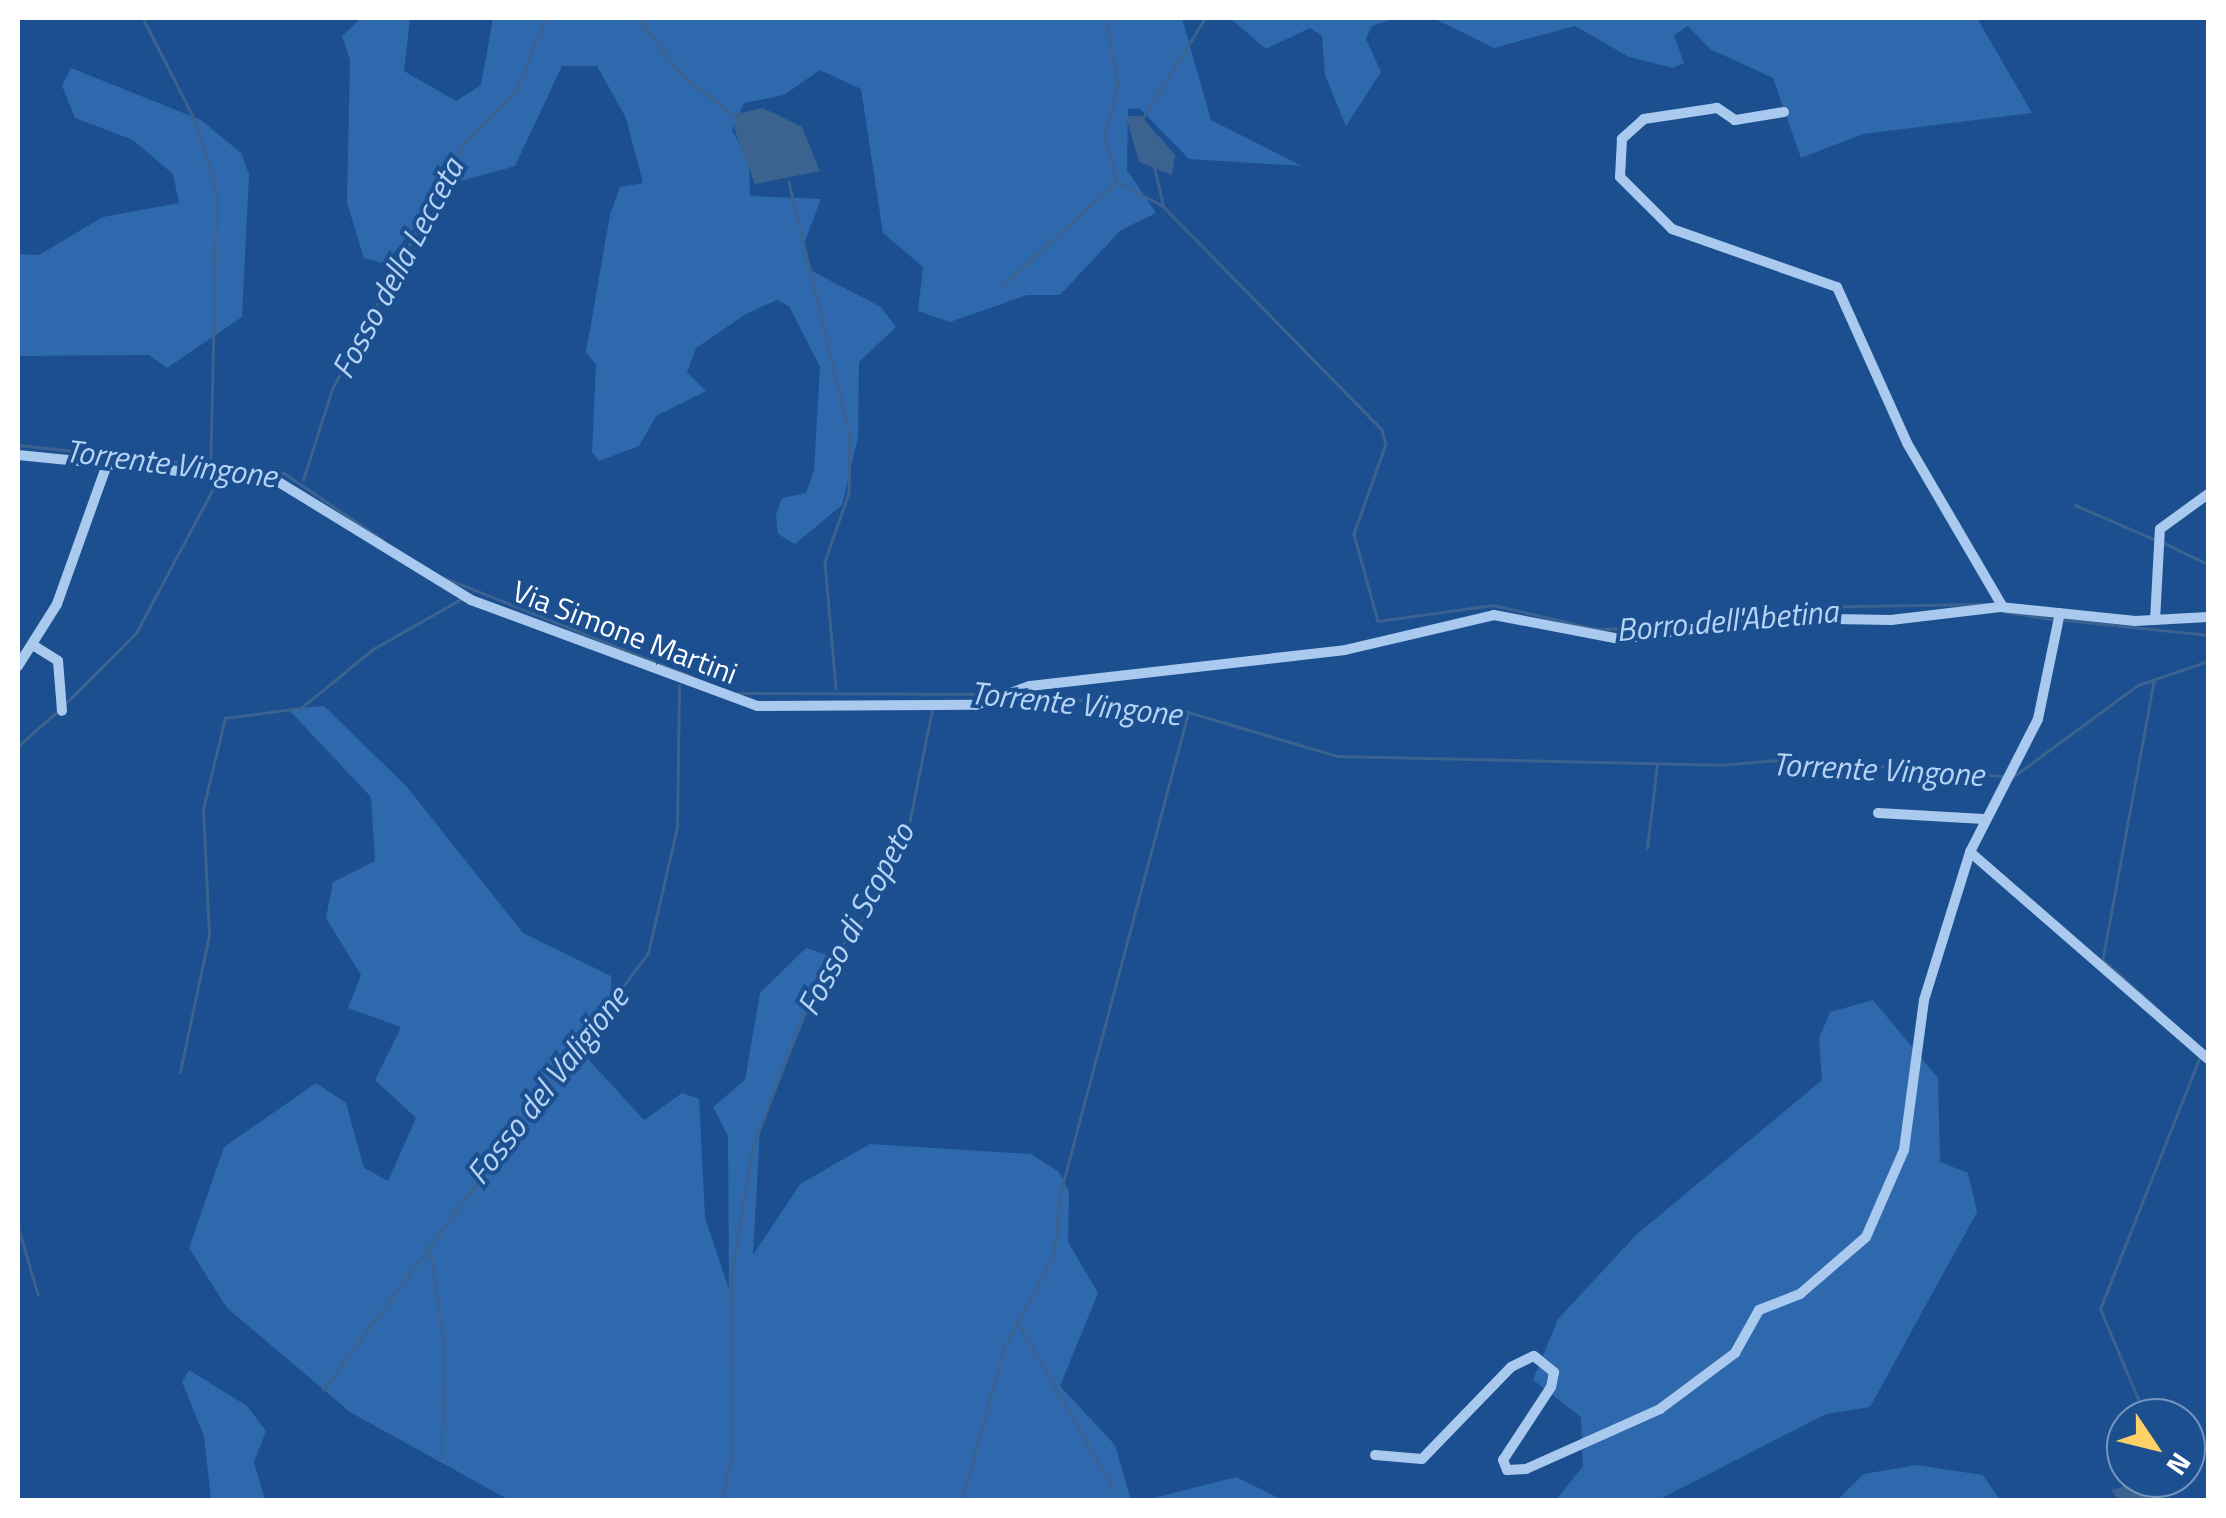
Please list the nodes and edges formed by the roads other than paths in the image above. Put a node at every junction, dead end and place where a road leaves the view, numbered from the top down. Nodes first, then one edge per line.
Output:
1 (1784, 112) dead end
2 (21, 455) edge
3 (107, 464) junction
4 (2208, 494) edge
5 (2003, 607) junction
6 (2060, 613) junction
7 (2208, 617) edge
8 (2154, 620) junction
9 (36, 647) junction
10 (18, 666) edge
11 (62, 708) dead end
12 (1878, 813) dead end
13 (1984, 819) junction
14 (1970, 852) junction
15 (2208, 1058) edge
16 (1375, 1455) dead end

1 - 5 street
2 - 3 street, Via Simone Martini
3 - 5 street, Via Simone Martini
3 - 9 street
4 - 8 street
5 - 6 street, Via Simone Martini
6 - 8 street, Via Simone Martini
6 - 13 street
7 - 8 street, Via Simone Martini
9 - 10 street
9 - 11 street
12 - 13 street
13 - 14 street
14 - 15 street
14 - 16 street

